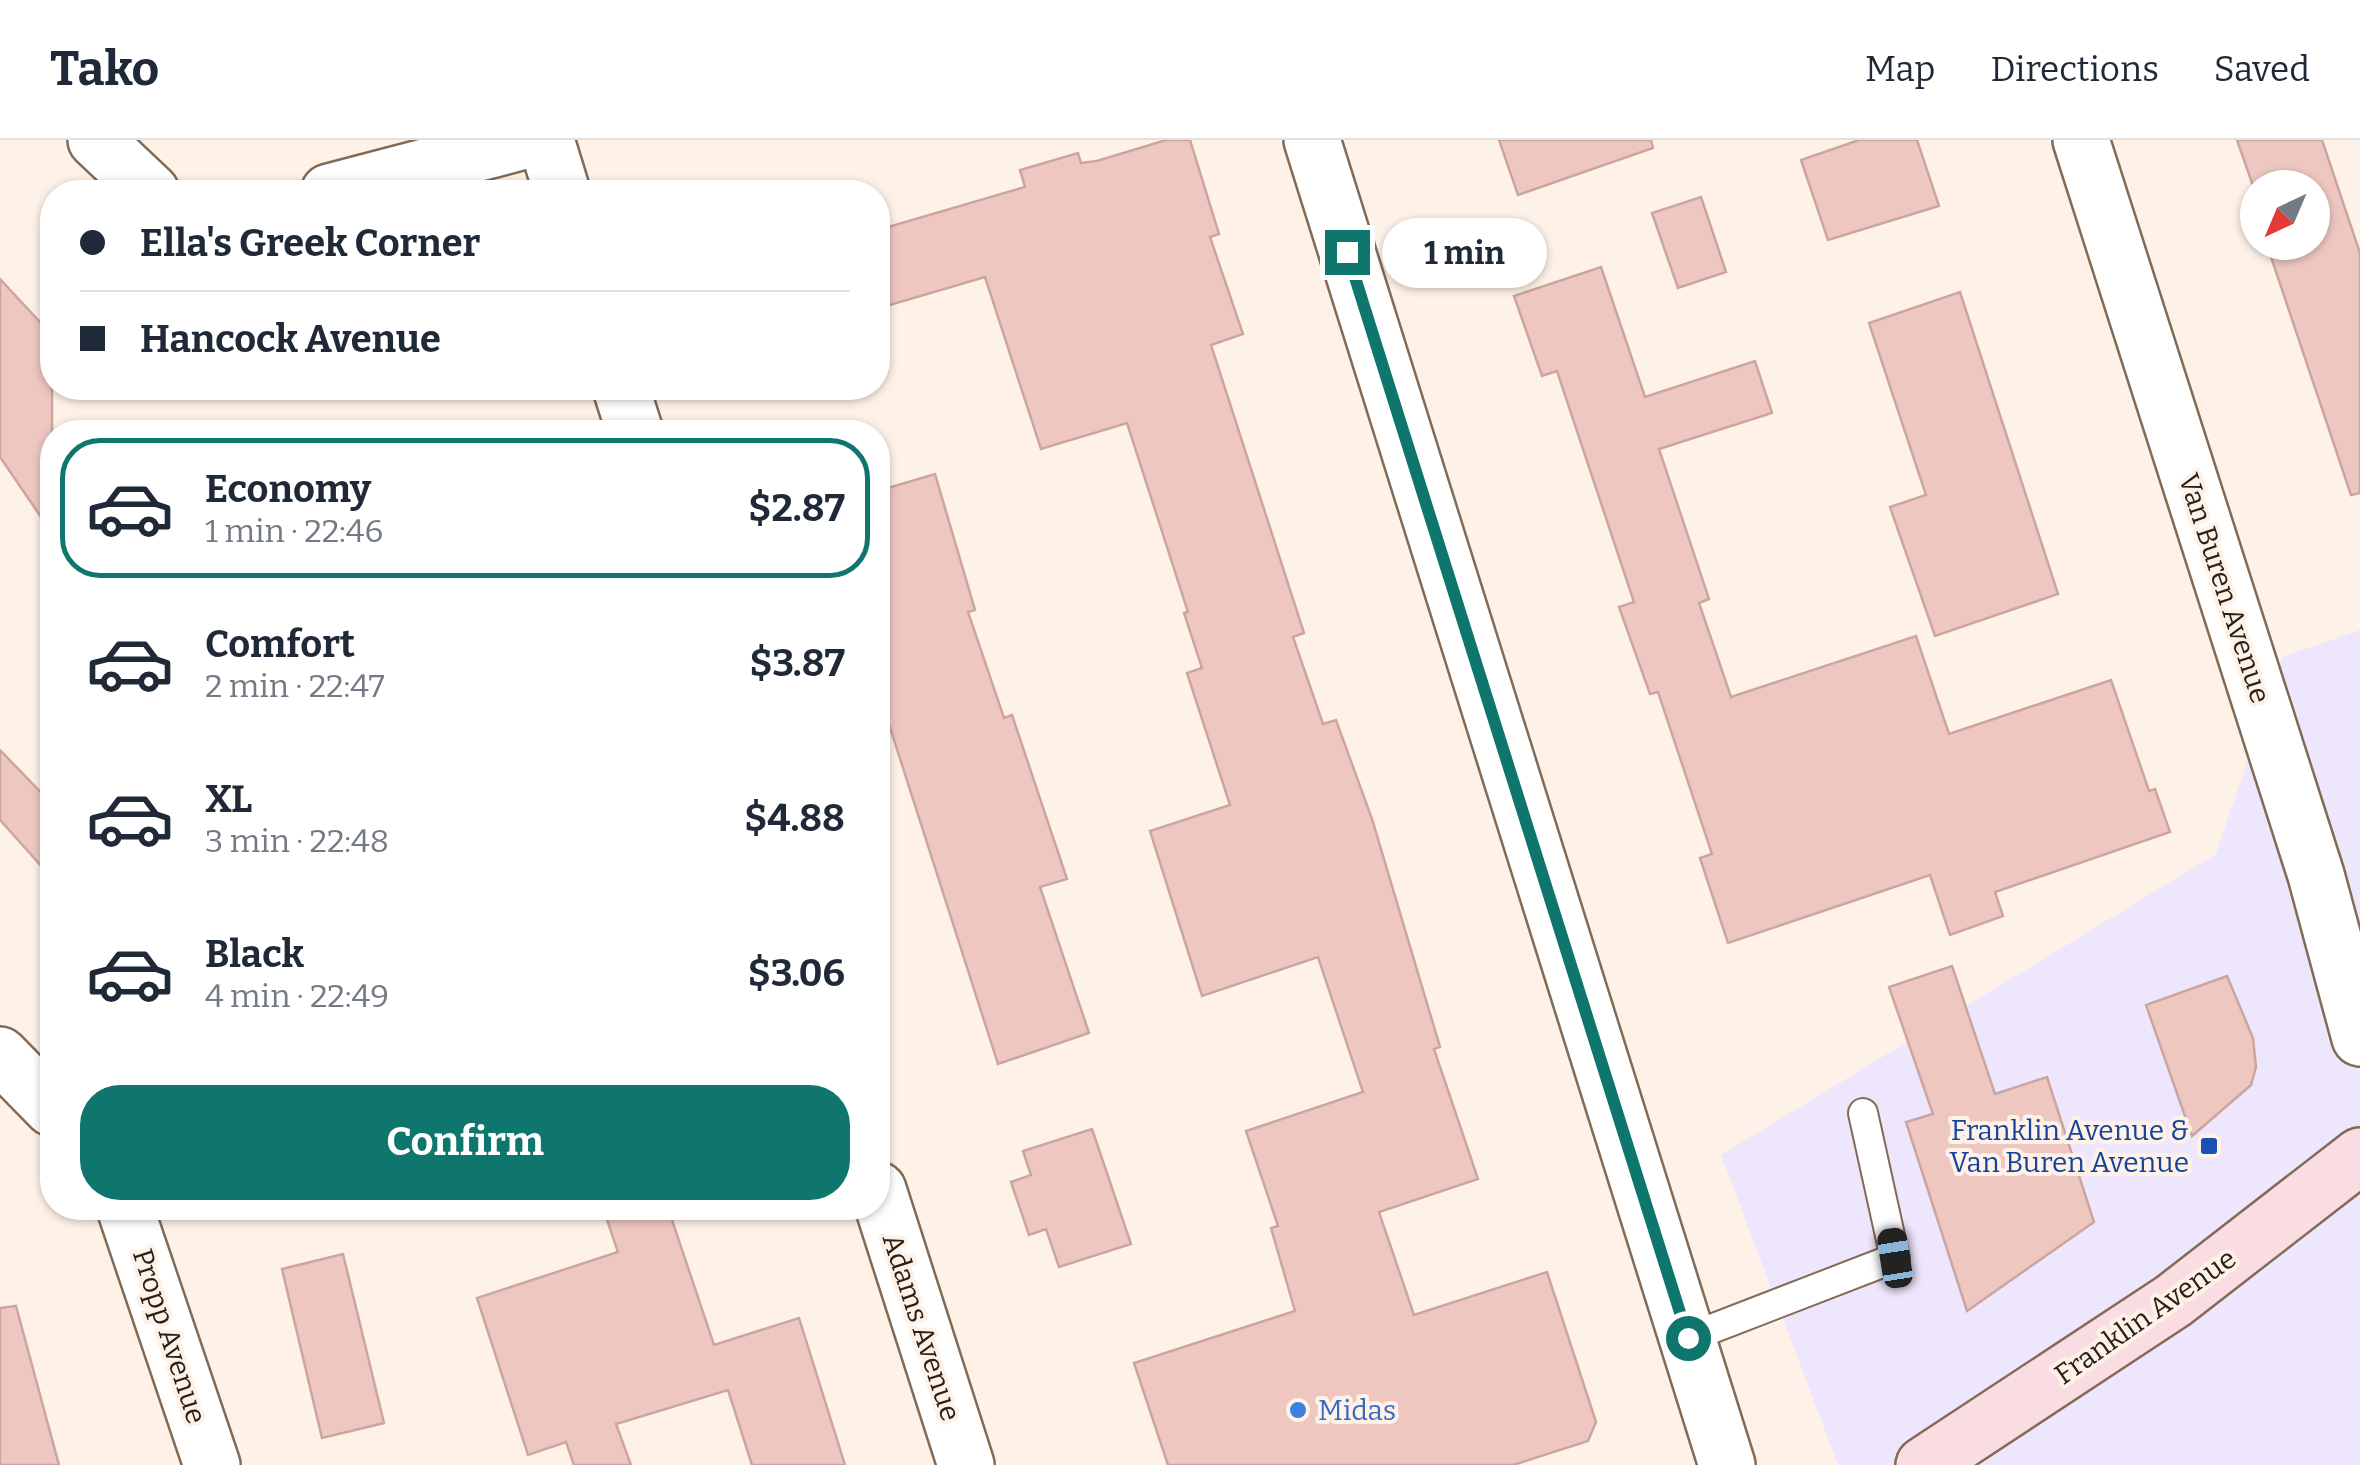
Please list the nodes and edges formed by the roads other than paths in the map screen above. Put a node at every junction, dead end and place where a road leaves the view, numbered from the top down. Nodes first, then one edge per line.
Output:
1 (96, 140) edge
2 (528, 140) edge
3 (546, 140) edge
4 (1312, 140) edge
5 (2081, 140) edge
6 (139, 180) edge
7 (375, 180) edge
8 (558, 180) edge
9 (2360, 1038) edge
10 (0, 1054) edge
11 (40, 1096) edge
12 (1863, 1113) dead end
13 (2360, 1156) edge
14 (129, 1220) edge
15 (888, 1220) edge
16 (1688, 1338) junction
17 (212, 1465) edge
18 (966, 1465) edge
19 (1727, 1465) edge
20 (1924, 1465) edge

1 - 6 street
2 - 7 street
3 - 8 street
4 - 16 street
5 - 9 street, Van Buren Avenue
10 - 11 street
12 - 16 lane
13 - 20 main road, Franklin Avenue
14 - 17 street, Propp Avenue
15 - 18 street, Adams Avenue
16 - 19 street

